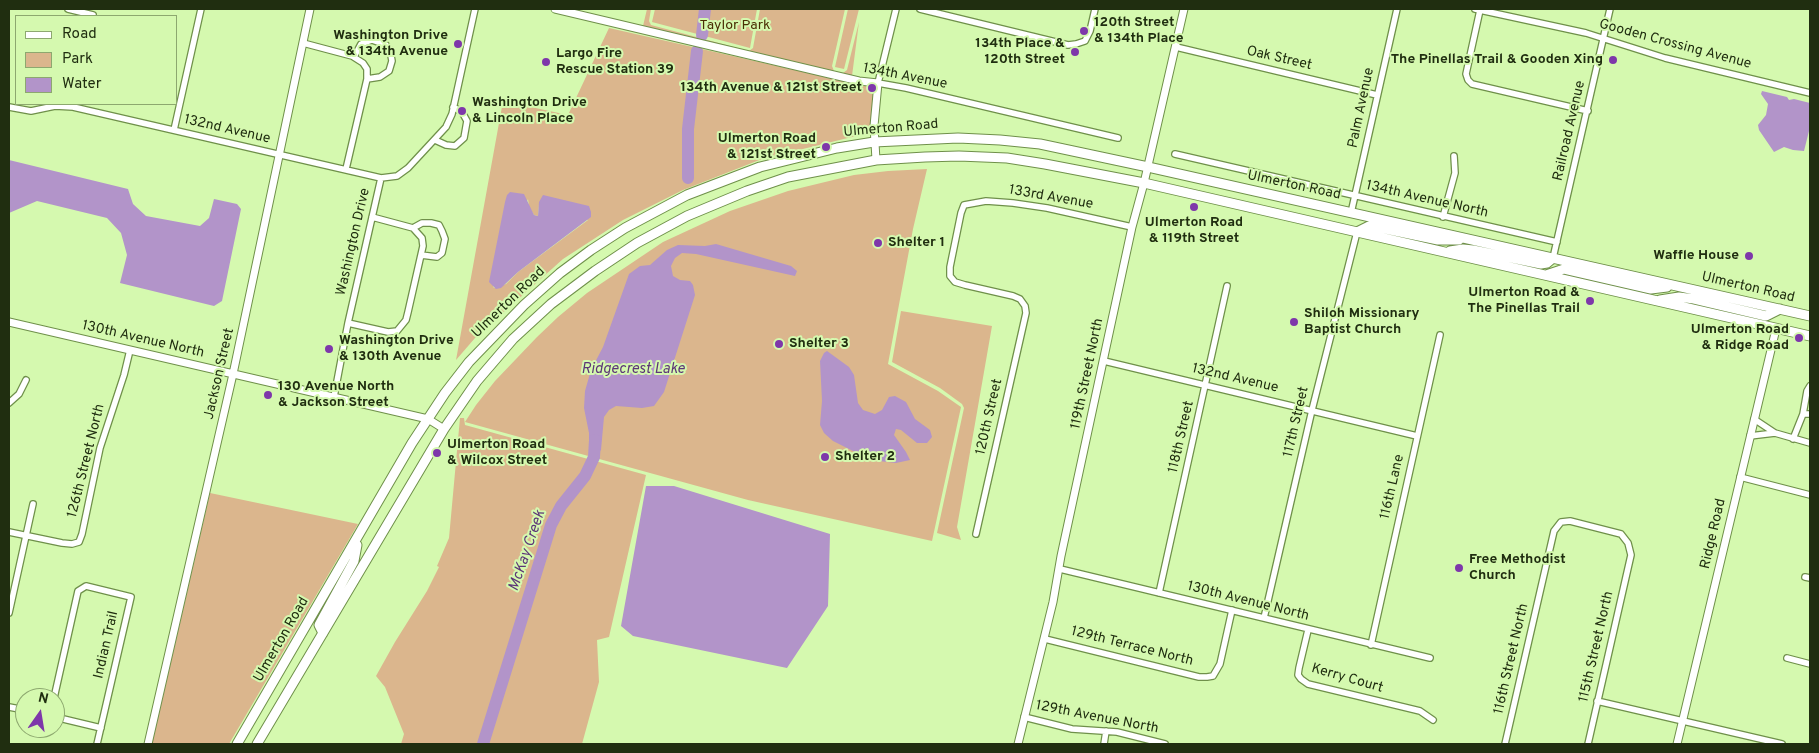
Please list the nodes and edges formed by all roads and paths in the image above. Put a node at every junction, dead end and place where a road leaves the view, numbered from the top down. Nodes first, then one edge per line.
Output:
1 (68, 9) edge
2 (201, 9) edge
3 (310, 9) edge
4 (475, 9) edge
5 (555, 9) edge
6 (896, 9) edge
7 (920, 9) edge
8 (1095, 9) edge
9 (1184, 9) edge
10 (1397, 9) edge
11 (1478, 9) edge
12 (1610, 9) edge
13 (94, 13) edge
14 (1604, 38) junction
15 (303, 43) junction
16 (1176, 47) junction
17 (354, 57) junction
18 (367, 79) junction
19 (878, 83) junction
20 (1810, 94) edge
21 (1377, 95) junction
22 (73, 105) edge
23 (9, 106) edge
24 (453, 107) junction
25 (1588, 111) junction
26 (174, 130) junction
27 (1118, 138) dead end
28 (436, 140) junction
29 (874, 142) junction
30 (1175, 154) dead end
31 (278, 155) junction
32 (1454, 156) dead end
33 (876, 160) junction
34 (1148, 167) junction
35 (346, 170) junction
36 (381, 178) junction
37 (1144, 183) junction
38 (1355, 197) junction
39 (1351, 213) junction
40 (372, 217) junction
41 (1443, 217) junction
42 (1132, 227) junction
43 (413, 228) junction
44 (1357, 232) junction
45 (1468, 238) junction
46 (1557, 242) junction
47 (1443, 252) junction
48 (421, 255) junction
49 (1553, 258) junction
50 (1546, 275) junction
51 (1228, 286) dead end
52 (1675, 286) junction
53 (1652, 301) junction
54 (1025, 306) joint
55 (1780, 309) junction
56 (1810, 316) edge
57 (9, 322) edge
58 (348, 323) junction
59 (1776, 329) junction
60 (1440, 334) dead end
61 (1810, 336) edge
62 (130, 350) junction
63 (1104, 361) junction
64 (233, 374) junction
65 (26, 380) dead end
66 (1207, 385) junction
67 (1810, 386) edge
68 (334, 397) junction
69 (9, 403) edge
70 (1312, 410) junction
71 (1803, 414) junction
72 (1810, 414) edge
73 (1754, 418) junction
74 (428, 419) junction
75 (444, 429) junction
76 (1775, 434) junction
77 (1417, 436) junction
78 (1750, 436) junction
79 (1793, 439) junction
80 (1810, 443) edge
81 (1740, 477) junction
82 (1810, 495) edge
83 (33, 504) dead end
84 (9, 532) edge
85 (976, 534) dead end
86 (26, 536) junction
87 (359, 537) junction
88 (1631, 555) joint
89 (1060, 569) junction
90 (1159, 593) junction
91 (1232, 610) junction
92 (9, 613) edge
93 (1264, 618) junction
94 (1308, 630) junction
95 (322, 633) junction
96 (1045, 639) junction
97 (1371, 645) junction
98 (1430, 658) dead end
99 (1786, 658) dead end
100 (1810, 664) edge
101 (56, 688) edge
102 (1597, 700) junction
103 (1024, 717) junction
104 (65, 719) edge
105 (1432, 720) dead end
106 (1682, 721) junction
107 (101, 728) junction
108 (1106, 731) junction
109 (97, 744) edge
110 (148, 744) edge
111 (237, 744) edge
112 (257, 744) edge
113 (1018, 744) edge
114 (1104, 744) edge
115 (1166, 744) edge
116 (1505, 744) edge
117 (1588, 744) edge
118 (1677, 744) edge
119 (1782, 744) edge

1 - 13 street
2 - 26 street
3 - 15 street, Jackson Street
4 - 24 street, Washington Drive
5 - 19 street, 134th Avenue
6 - 19 street
7 - 8 street
9 - 16 street, 119th Street North
10 - 21 street, Palm Avenue
11 - 14 street, Gooden Crossing Avenue
11 - 25 street
12 - 14 street, Railroad Avenue
14 - 20 street, Gooden Crossing Avenue
14 - 25 street, Railroad Avenue
15 - 17 street
15 - 31 street, Jackson Street
16 - 21 street, Oak Street
16 - 34 street, 119th Street North
17 - 18 street
17 - 18 street
18 - 35 street
19 - 27 street, 134th Avenue
19 - 29 street
21 - 38 street, Palm Avenue
22 - 23 street, 132nd Avenue
22 - 26 street, 132nd Avenue
24 - 28 street, Washington Drive
24 - 28 street
25 - 46 street, Railroad Avenue
26 - 31 street, 132nd Avenue
28 - 36 street, Washington Drive
29 - 33 street
29 - 34 main road, Ulmerton Road
29 - 74 main road, Ulmerton Road
30 - 38 street, 134th Avenue North
31 - 35 street, 132nd Avenue
31 - 64 street, Jackson Street
32 - 41 street
33 - 37 main road
33 - 75 main road
34 - 37 street, 119th Street North
34 - 39 main road, Ulmerton Road
35 - 36 street, 132nd Avenue
36 - 40 street, Washington Drive
37 - 42 street, 119th Street North
37 - 44 main road
38 - 39 street, Palm Avenue
38 - 41 street, 134th Avenue North
39 - 45 main road, Ulmerton Road
40 - 43 street
40 - 58 street, Washington Drive
41 - 46 street, 134th Avenue North
42 - 54 street, 133rd Avenue
42 - 63 street, 119th Street North
43 - 48 street
43 - 48 street
44 - 45 main road
44 - 47 main road
44 - 70 street, 117th Street
45 - 49 main road, Ulmerton Road
46 - 49 street, Railroad Avenue
47 - 49 main road
47 - 50 main road
48 - 58 street
49 - 52 main road, Ulmerton Road
50 - 52 main road
50 - 53 main road
51 - 66 street, 118th Street
52 - 55 main road, Ulmerton Road
53 - 55 main road
53 - 59 main road
54 - 85 street, 120th Street
55 - 56 main road, Ulmerton Road
57 - 62 street, 130th Avenue North
58 - 68 street, Washington Drive
59 - 61 main road
59 - 73 street, Ridge Road
60 - 77 street, 116th Lane
62 - 64 street, 130th Avenue North
62 - 86 street, 126th Street North
63 - 66 street, 132nd Avenue
63 - 89 street, 119th Street North
64 - 68 street, 130th Avenue North
64 - 110 street, Jackson Street
65 - 69 street
66 - 70 street, 132nd Avenue
66 - 90 street, 118th Street
67 - 71 street
68 - 74 street, 130th Avenue North
70 - 77 street, 132nd Avenue
70 - 93 street, 117th Street
71 - 72 street
71 - 79 street
73 - 76 street
73 - 78 street, Ridge Road
74 - 75 street, 130th Avenue North
74 - 87 main road, Ulmerton Road
75 - 95 main road
76 - 78 street
76 - 79 street
77 - 97 street, 116th Lane
78 - 81 street, Ridge Road
79 - 80 street
81 - 82 street
81 - 106 street, Ridge Road
83 - 86 street
84 - 86 street
86 - 92 street
87 - 95 main road
87 - 111 main road, Ulmerton Road
88 - 102 street, 115th Street North
88 - 116 street, 116th Street North
89 - 90 street, 130th Avenue North
89 - 96 street, 119th Street North
90 - 91 street, 130th Avenue North
91 - 93 street, 130th Avenue North
91 - 96 street, 129th Terrace North
93 - 94 street, 130th Avenue North
94 - 97 street, 130th Avenue North
94 - 105 street, Kerry Court
95 - 112 main road
96 - 103 street, 119th Street North
97 - 98 street, 130th Avenue North
99 - 100 street
101 - 107 street, Indian Trail
102 - 106 street
102 - 117 street, 115th Street North
103 - 108 street, 129th Avenue North
103 - 113 street, 119th Street North
104 - 107 street
106 - 118 street, Ridge Road
106 - 119 street
107 - 109 street, Indian Trail
108 - 114 street
108 - 115 street, 129th Avenue North

